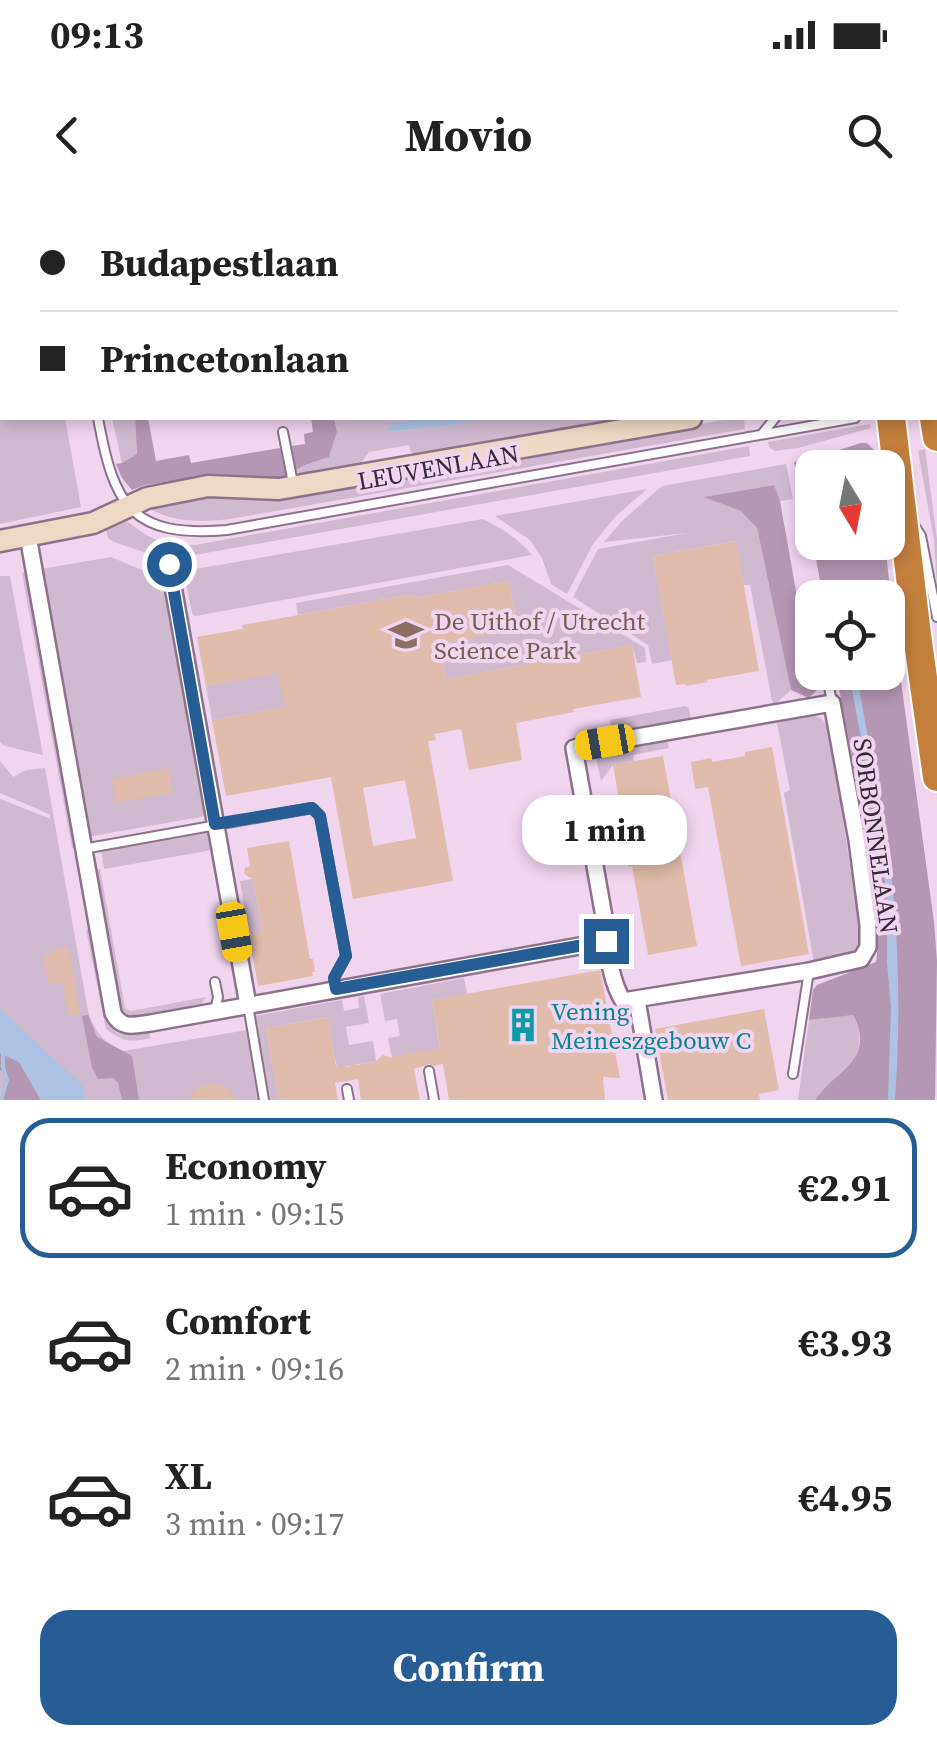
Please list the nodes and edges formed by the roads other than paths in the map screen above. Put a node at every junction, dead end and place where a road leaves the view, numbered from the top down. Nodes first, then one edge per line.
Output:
1 (98, 420) edge
2 (679, 420) edge
3 (773, 420) edge
4 (809, 420) edge
5 (842, 420) edge
6 (890, 420) edge
7 (816, 424) junction
8 (284, 432) dead end
9 (762, 434) junction
10 (894, 450) edge
11 (294, 487) junction
12 (128, 506) junction
13 (905, 513) edge
14 (28, 536) junction
15 (0, 541) edge
16 (905, 542) edge
17 (169, 564) dead end
18 (937, 616) edge
19 (830, 690) edge
20 (832, 702) junction
21 (937, 777) edge
22 (215, 824) junction
23 (83, 849) junction
24 (606, 941) junction
25 (809, 972) junction
26 (215, 982) dead end
27 (336, 989) junction
28 (637, 1000) junction
29 (213, 1005) junction
30 (248, 1005) junction
31 (429, 1071) dead end
32 (793, 1074) dead end
33 (347, 1089) dead end
34 (264, 1100) edge
35 (349, 1100) edge
36 (434, 1100) edge
37 (654, 1100) edge

1 - 12 lane
2 - 11 main road, LEUVENLAAN
3 - 9 lane
4 - 7 lane
5 - 7 lane, LEUVENLAAN
6 - 10 highway
7 - 9 lane, LEUVENLAAN
8 - 11 lane
9 - 12 lane, LEUVENLAAN
11 - 12 main road, LEUVENLAAN
12 - 14 main road, LEUVENLAAN
13 - 18 lane
14 - 15 main road, LEUVENLAAN
14 - 23 street
16 - 21 highway
17 - 22 street
19 - 20 lane, SORBONNELAAN
20 - 24 street
20 - 25 street, SORBONNELAAN
22 - 23 lane
22 - 27 lane
22 - 30 street
23 - 29 street
24 - 27 street
24 - 28 street
25 - 28 street
25 - 32 lane
26 - 29 lane
27 - 30 street
28 - 37 street
29 - 30 street
30 - 34 lane
31 - 36 lane
33 - 35 lane

